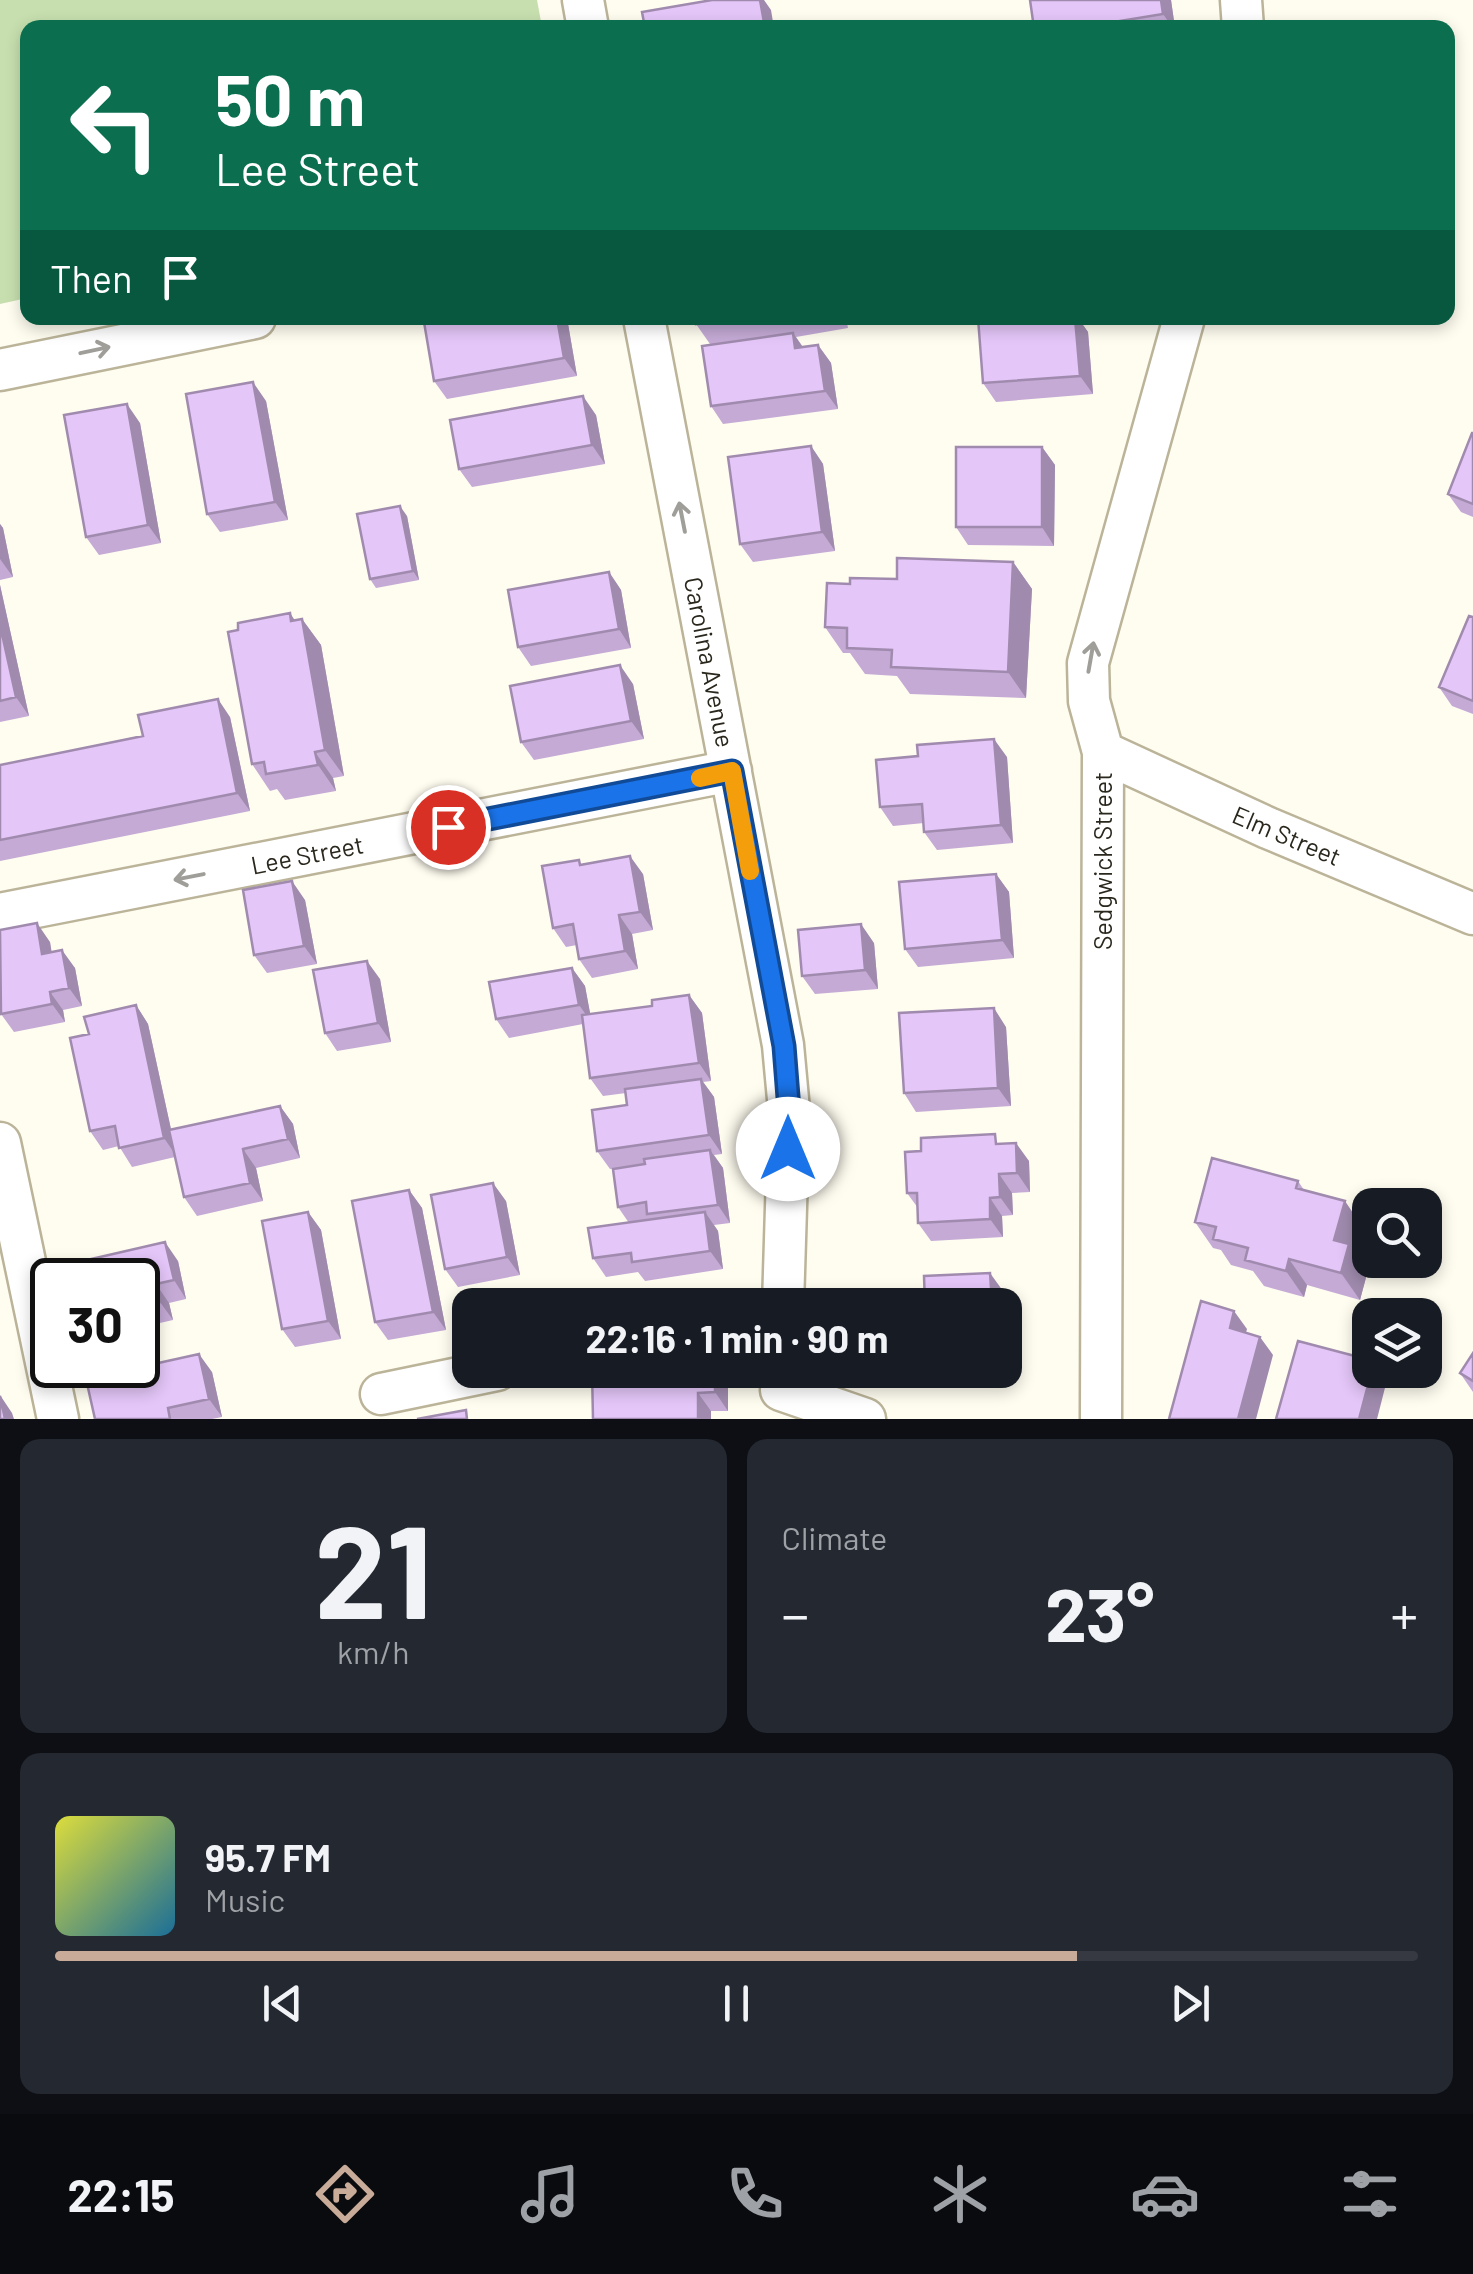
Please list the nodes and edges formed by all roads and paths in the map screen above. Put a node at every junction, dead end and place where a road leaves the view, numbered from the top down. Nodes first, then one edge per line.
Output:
1 (221, 325) edge
2 (645, 325) edge
3 (1182, 325) edge
4 (0, 370) edge
5 (1103, 752) junction
6 (732, 771) junction
7 (0, 914) edge
8 (1473, 914) edge
9 (0, 1143) edge
10 (784, 1288) edge
11 (452, 1379) edge
12 (781, 1393) edge
13 (381, 1394) dead end
14 (58, 1419) edge
15 (865, 1419) edge
16 (1101, 1419) edge

4 -> 1 street
6 -> 2 street, Carolina Avenue
5 -> 3 street, Sedgwick Street
5 - 8 street, Elm Street
5 - 16 street, Sedgwick Street
6 -> 7 street, Lee Street
6 - 10 street, Carolina Avenue
9 - 14 street
11 - 13 street
12 - 15 street

